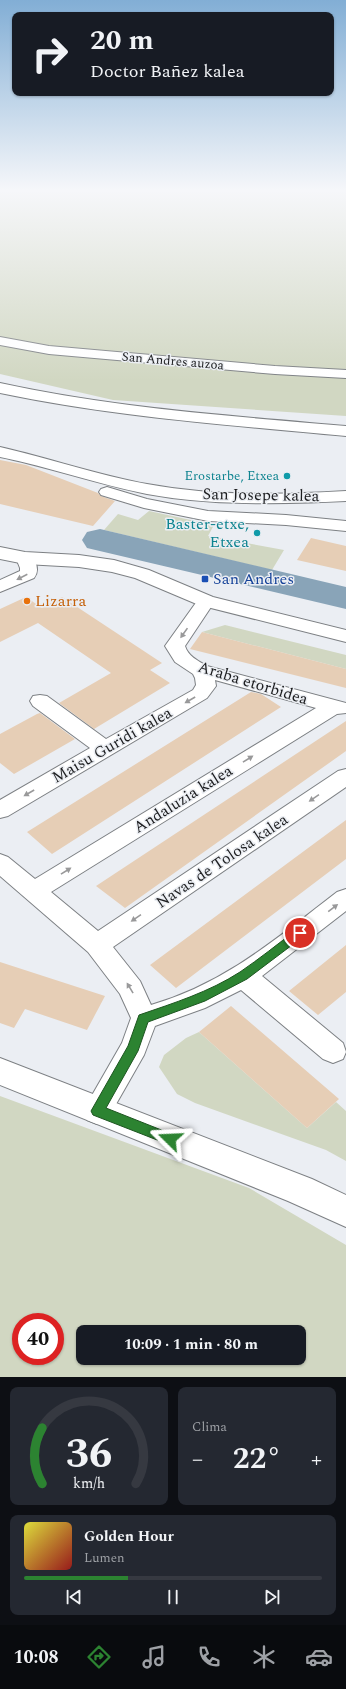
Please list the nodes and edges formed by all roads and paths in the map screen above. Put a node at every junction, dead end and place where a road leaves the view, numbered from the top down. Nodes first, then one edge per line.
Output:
1 (0, 341) edge
2 (346, 374) edge
3 (0, 388) edge
4 (346, 431) edge
5 (0, 452) edge
6 (36, 459) junction
7 (346, 496) edge
8 (346, 526) edge
9 (0, 553) edge
10 (25, 558) junction
11 (0, 587) edge
12 (206, 601) junction
13 (346, 636) edge
14 (200, 670) junction
15 (40, 701) dead end
16 (339, 708) edge
17 (105, 749) junction
18 (346, 776) edge
19 (0, 810) edge
20 (0, 863) edge
21 (33, 892) junction
22 (346, 898) edge
23 (97, 945) junction
24 (243, 976) junction
25 (144, 1018) junction
26 (333, 1051) dead end
27 (0, 1071) edge
28 (97, 1111) junction
29 (346, 1211) edge

1 - 2 street, San Andres auzoa
3 - 4 street
5 - 6 street, San Josepe kalea
6 - 7 street, San Josepe kalea
6 - 8 street
9 - 10 street
10 -> 11 street
10 - 12 street
12 - 13 street
12 -> 14 street, Araba etorbidea
14 - 16 street, Araba etorbidea
14 -> 17 street, Maisu Guridi kalea
15 - 17 street
21 -> 16 street, Andaluzia kalea
17 -> 19 street, Maisu Guridi kalea
18 -> 23 street, Navas de Tolosa kalea
20 - 21 street
21 - 23 street
24 -> 22 street
25 -> 23 street
24 - 25 street
24 - 26 street
25 - 28 street
27 - 28 street
28 - 29 street

